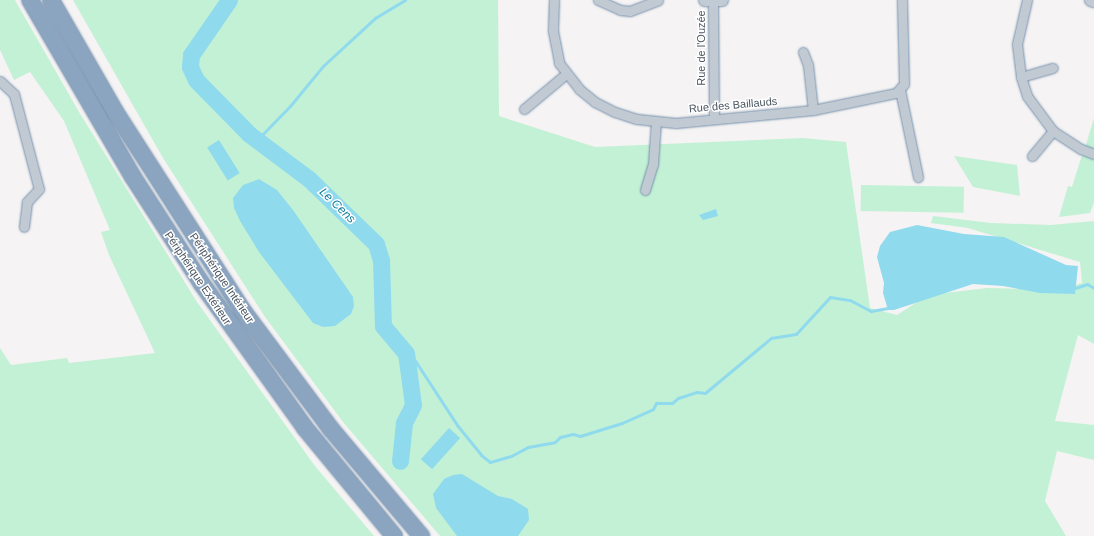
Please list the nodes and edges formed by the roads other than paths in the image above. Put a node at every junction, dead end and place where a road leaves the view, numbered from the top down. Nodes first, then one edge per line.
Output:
1 (30, 0) edge
2 (51, 0) edge
3 (554, 0) edge
4 (598, 0) edge
5 (658, 0) edge
6 (902, 0) edge
7 (1027, 0) edge
8 (1091, 0) edge
9 (713, 1) edge
10 (1094, 1) edge
11 (803, 52) dead end
12 (1053, 68) dead end
13 (566, 74) junction
14 (1021, 77) junction
15 (0, 81) edge
16 (900, 90) junction
17 (524, 109) dead end
18 (813, 110) junction
19 (714, 119) junction
20 (656, 121) junction
21 (1053, 131) junction
22 (1094, 154) edge
23 (1032, 156) dead end
24 (918, 176) dead end
25 (645, 190) dead end
26 (24, 227) dead end
27 (394, 536) edge
28 (421, 536) edge

1 - 27 highway, Périphérique Extérieur
2 - 28 highway, Périphérique Intérieur
3 - 13 street, Rue des Baillauds
4 - 5 street
6 - 16 street
7 - 14 street
8 - 10 street
9 - 19 street, Rue de l'Ouzée
11 - 18 street
12 - 14 street
13 - 17 street
13 - 20 street, Rue des Baillauds
14 - 21 street
15 - 26 street
16 - 18 street, Rue des Baillauds
16 - 24 street
18 - 19 street, Rue des Baillauds
19 - 20 street, Rue des Baillauds
20 - 25 street
21 - 22 street
21 - 23 street

